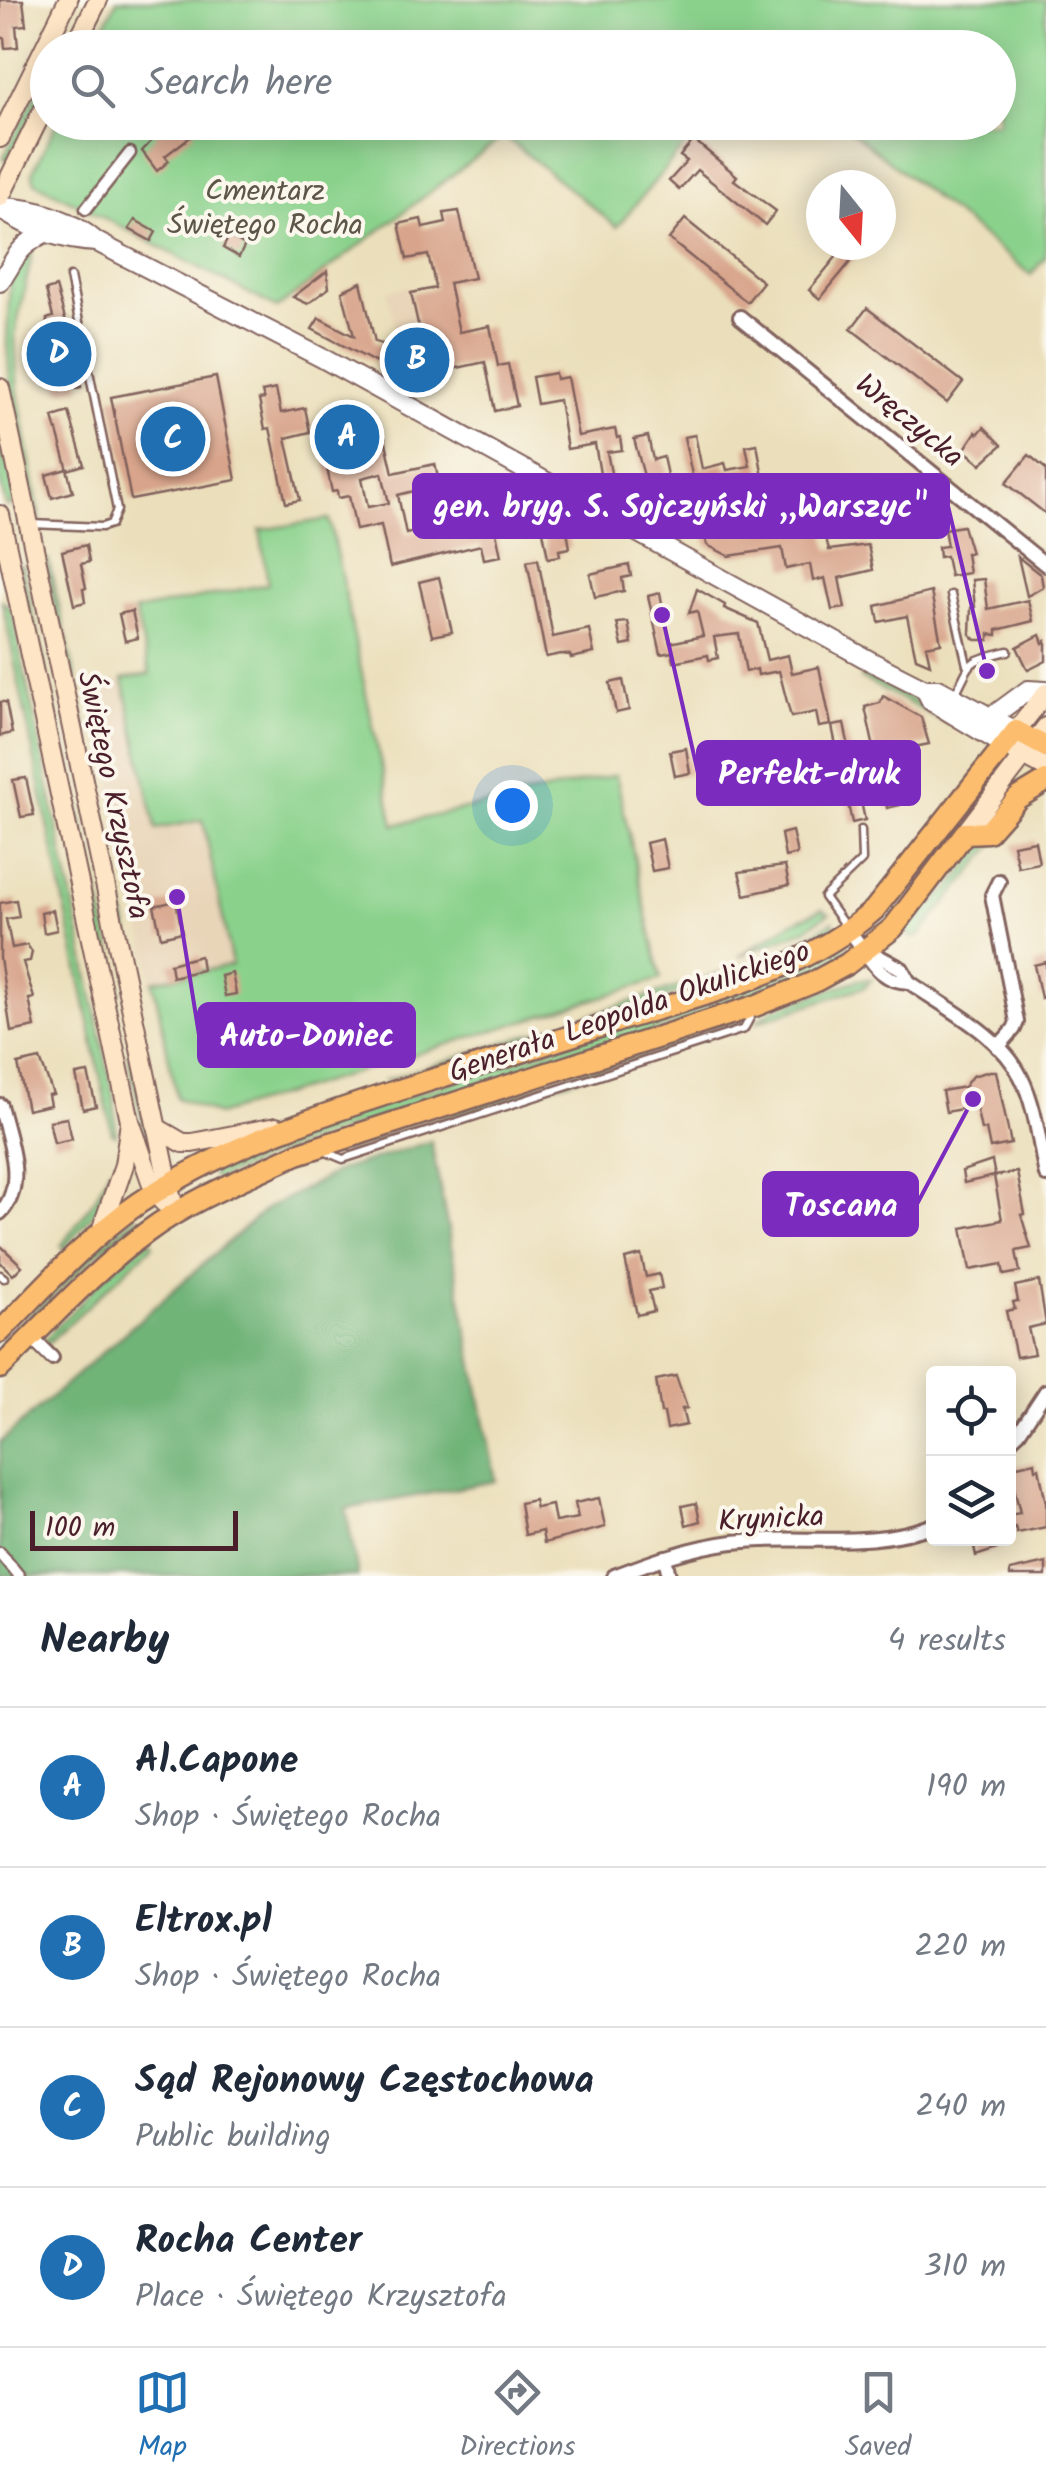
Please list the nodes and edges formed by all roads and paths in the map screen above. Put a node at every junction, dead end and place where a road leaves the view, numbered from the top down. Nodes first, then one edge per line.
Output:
1 (68, 0) edge
2 (98, 0) edge
3 (53, 30) edge
4 (83, 30) edge
5 (30, 75) edge
6 (2, 130) edge
7 (30, 136) edge
8 (130, 153) dead end
9 (0, 197) edge
10 (0, 208) edge
11 (86, 209) dead end
12 (46, 232) junction
13 (97, 242) junction
14 (70, 277) dead end
15 (0, 282) edge
16 (740, 317) dead end
17 (0, 388) edge
18 (0, 518) edge
19 (29, 524) junction
20 (1046, 565) edge
21 (951, 595) dead end
22 (1008, 651) dead end
23 (967, 666) junction
24 (925, 690) junction
25 (1046, 692) edge
26 (953, 697) junction
27 (990, 718) junction
28 (1028, 741) edge
29 (1046, 768) edge
30 (1046, 781) edge
31 (861, 830) dead end
32 (965, 833) junction
33 (998, 881) dead end
34 (849, 931) junction
35 (867, 950) junction
36 (998, 1047) junction
37 (0, 1105) edge
38 (130, 1121) junction
39 (293, 1124) junction
40 (157, 1128) junction
41 (1046, 1176) edge
42 (162, 1189) junction
43 (0, 1213) edge
44 (175, 1214) junction
45 (100, 1234) junction
46 (0, 1332) edge
47 (32, 1338) junction
48 (52, 1358) dead end
49 (0, 1368) edge
50 (1046, 1392) edge
51 (1016, 1435) edge
52 (926, 1528) edge
53 (0, 1553) edge
54 (665, 1557) junction
55 (20, 1576) edge
56 (614, 1576) edge
57 (669, 1576) edge

1 - 3 main road
2 - 4 main road
5 - 6 main road
7 - 9 main road
8 - 11 street
10 - 12 street
10 - 13 street
12 - 13 street
12 - 15 street
13 - 24 street
14 - 19 lane
16 - 20 street, Wręczycka
17 - 19 main road, Świętego Krzysztofa
18 - 19 street
18 - 38 main road, Świętego Krzysztofa
19 - 40 main road, Świętego Krzysztofa
21 - 23 lane
22 - 23 lane
23 - 26 lane
24 - 26 street
24 - 28 street
25 - 27 street
25 - 28 main road
26 - 27 street
27 - 28 street
28 - 29 main road
28 - 32 main road, Generała Leopolda Okulickiego
28 - 34 main road, Generała Leopolda Okulickiego
30 - 32 main road
31 - 34 lane
32 - 35 main road, Generała Leopolda Okulickiego
33 - 36 street
34 - 35 street
34 - 39 main road, Generała Leopolda Okulickiego
35 - 36 street
35 - 44 main road, Generała Leopolda Okulickiego
36 - 41 street
37 - 43 street
38 - 42 main road
38 - 45 main road
39 - 40 main road
39 - 42 main road, Generała Leopolda Okulickiego
40 - 42 main road, Świętego Krzysztofa
42 - 44 main road
42 - 45 main road, Generała Leopolda Okulickiego
44 - 47 main road, Generała Leopolda Okulickiego
45 - 46 main road, Generała Leopolda Okulickiego
47 - 48 street
47 - 49 main road, Generała Leopolda Okulickiego
50 - 51 street
52 - 54 street, Krynicka
53 - 55 street
54 - 56 street, Krynicka
54 - 57 street

